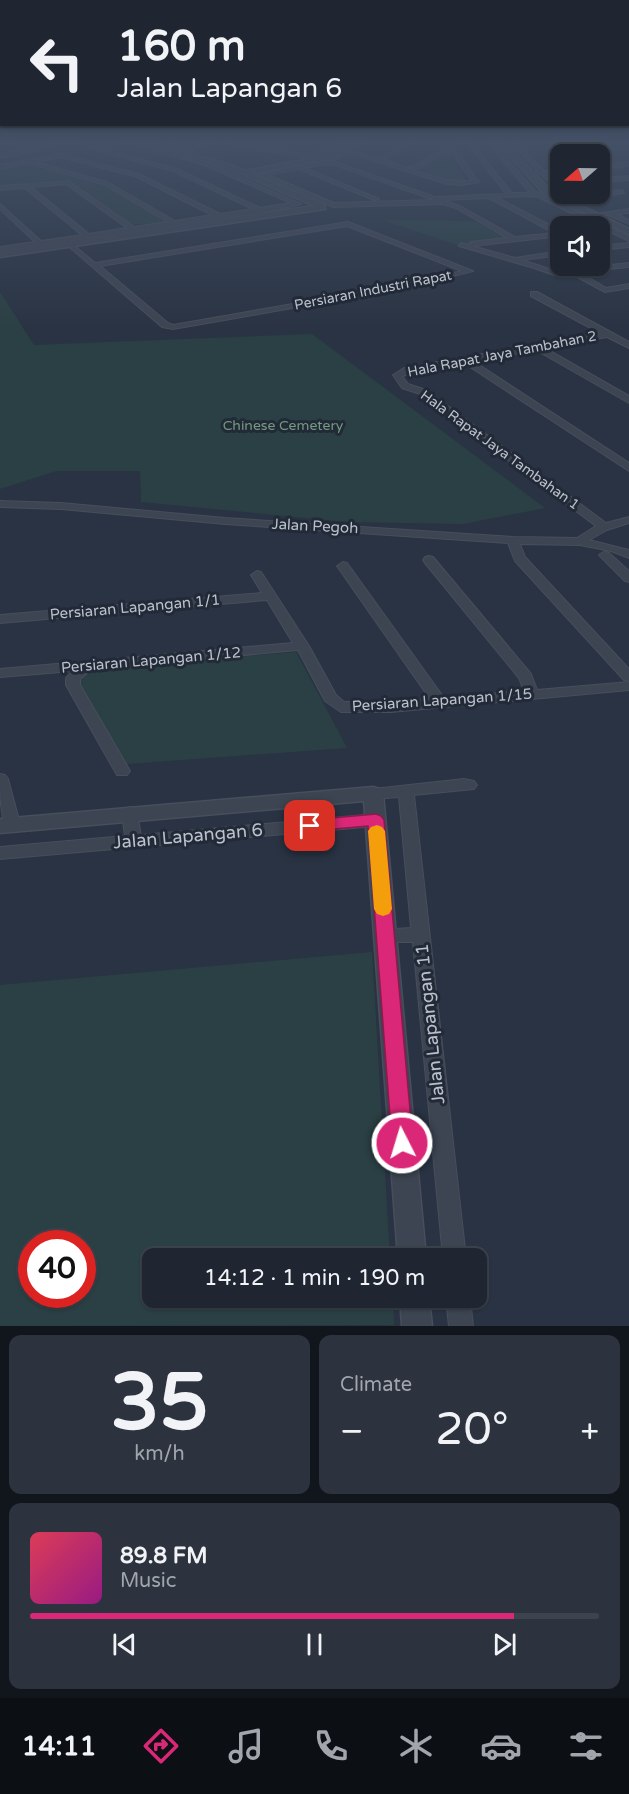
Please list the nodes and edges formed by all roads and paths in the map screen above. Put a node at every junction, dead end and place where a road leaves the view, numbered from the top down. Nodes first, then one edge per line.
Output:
1 (50, 205) edge
2 (99, 205) edge
3 (143, 205) edge
4 (196, 205) edge
5 (249, 205) edge
6 (293, 205) edge
7 (316, 205) edge
8 (326, 205) edge
9 (360, 205) edge
10 (451, 205) edge
11 (506, 205) edge
12 (558, 205) edge
13 (572, 205) edge
14 (0, 206) edge
15 (321, 207) junction
16 (334, 209) junction
17 (262, 211) junction
18 (629, 211) edge
19 (610, 213) junction
20 (343, 215) dead end
21 (593, 215) junction
22 (578, 216) edge
23 (221, 217) junction
24 (629, 222) edge
25 (177, 224) junction
26 (348, 224) junction
27 (550, 228) edge
28 (134, 230) junction
29 (610, 232) edge
30 (629, 232) edge
31 (550, 235) edge
32 (88, 236) junction
33 (513, 239) junction
34 (629, 239) edge
35 (40, 243) junction
36 (69, 244) junction
37 (629, 245) edge
38 (610, 247) edge
39 (0, 251) edge
40 (550, 254) edge
41 (513, 259) junction
42 (94, 265) junction
43 (629, 265) edge
44 (610, 267) edge
45 (550, 272) edge
46 (580, 276) edge
47 (629, 286) edge
48 (534, 294) dead end
49 (608, 334) junction
50 (629, 345) edge
51 (538, 347) junction
52 (466, 360) junction
53 (397, 375) joint
54 (629, 400) edge
55 (623, 459) edge
56 (629, 468) edge
57 (0, 504) edge
58 (629, 520) edge
59 (604, 527) junction
60 (513, 540) junction
61 (580, 542) junction
62 (629, 554) edge
63 (605, 555) dead end
64 (429, 560) dead end
65 (343, 566) dead end
66 (257, 575) dead end
67 (629, 578) edge
68 (269, 596) junction
69 (0, 619) edge
70 (302, 646) junction
71 (87, 666) junction
72 (0, 673) edge
73 (629, 676) edge
74 (629, 686) edge
75 (532, 694) junction
76 (440, 703) junction
77 (122, 771) dead end
78 (0, 779) edge
79 (469, 785) dead end
80 (406, 790) junction
81 (373, 794) junction
82 (130, 813) junction
83 (376, 820) junction
84 (6, 825) edge
85 (134, 841) junction
86 (0, 853) edge
87 (385, 935) junction
88 (421, 935) junction
89 (411, 1248) edge
90 (453, 1248) edge
91 (416, 1308) edge
92 (459, 1308) edge
93 (417, 1326) edge
94 (461, 1326) edge

1 - 32 street
2 - 28 street
3 - 25 street
4 - 23 street
5 - 17 street
6 - 17 street
7 - 15 street
8 - 16 street
9 - 16 street
10 - 33 street
11 - 27 street
12 - 22 street
13 - 21 street
14 - 35 street
15 - 16 street
15 - 36 street
17 - 23 street
18 - 19 street
19 - 21 street
19 - 24 street
20 - 26 street
21 - 30 street
23 - 25 street
25 - 28 street
26 - 42 street
26 - 42 street, Persiaran Industri Rapat
28 - 32 street
29 - 34 street
31 - 33 street
32 - 35 street
33 - 41 street
35 - 39 street
36 - 39 street
36 - 42 street, Persiaran Industri Rapat
37 - 38 street
40 - 41 street
41 - 45 street
43 - 44 street
46 - 47 street
48 - 49 street
49 - 50 street
49 - 51 street, Hala Rapat Jaya Tambahan 2
51 - 52 street, Hala Rapat Jaya Tambahan 2
51 - 54 street
52 - 53 street, Hala Rapat Jaya Tambahan 2
52 - 55 street
53 - 59 street, Hala Rapat Jaya Tambahan 1
55 - 56 street
57 - 60 street, Jalan Pegoh
58 - 59 street
59 - 61 street
60 - 61 street, Jalan Pegoh
60 - 73 street
61 - 62 street, Jalan Pegoh
63 - 67 street
64 - 75 street
65 - 76 street
66 - 68 street, Persiaran Lapangan 1/15
68 - 69 street, Persiaran Lapangan 1/1
68 - 70 street, Persiaran Lapangan 1/15
70 - 71 street, Persiaran Lapangan 1/12
70 - 76 street, Persiaran Lapangan 1/15
71 - 72 street, Persiaran Lapangan 1/12
71 - 77 street
74 - 75 street, Persiaran Lapangan 1/15
75 - 76 street, Persiaran Lapangan 1/15
78 - 84 street
79 - 80 street
80 - 81 street
80 - 88 street, Jalan Lapangan 11
81 - 82 street
81 - 83 street
82 - 84 street
82 - 85 street
83 - 85 street, Jalan Lapangan 6
83 - 87 street
85 - 86 street, Jalan Lapangan 6
87 - 88 street
87 - 89 street
88 - 90 street, Jalan Lapangan 11
91 - 93 street
92 - 94 street

